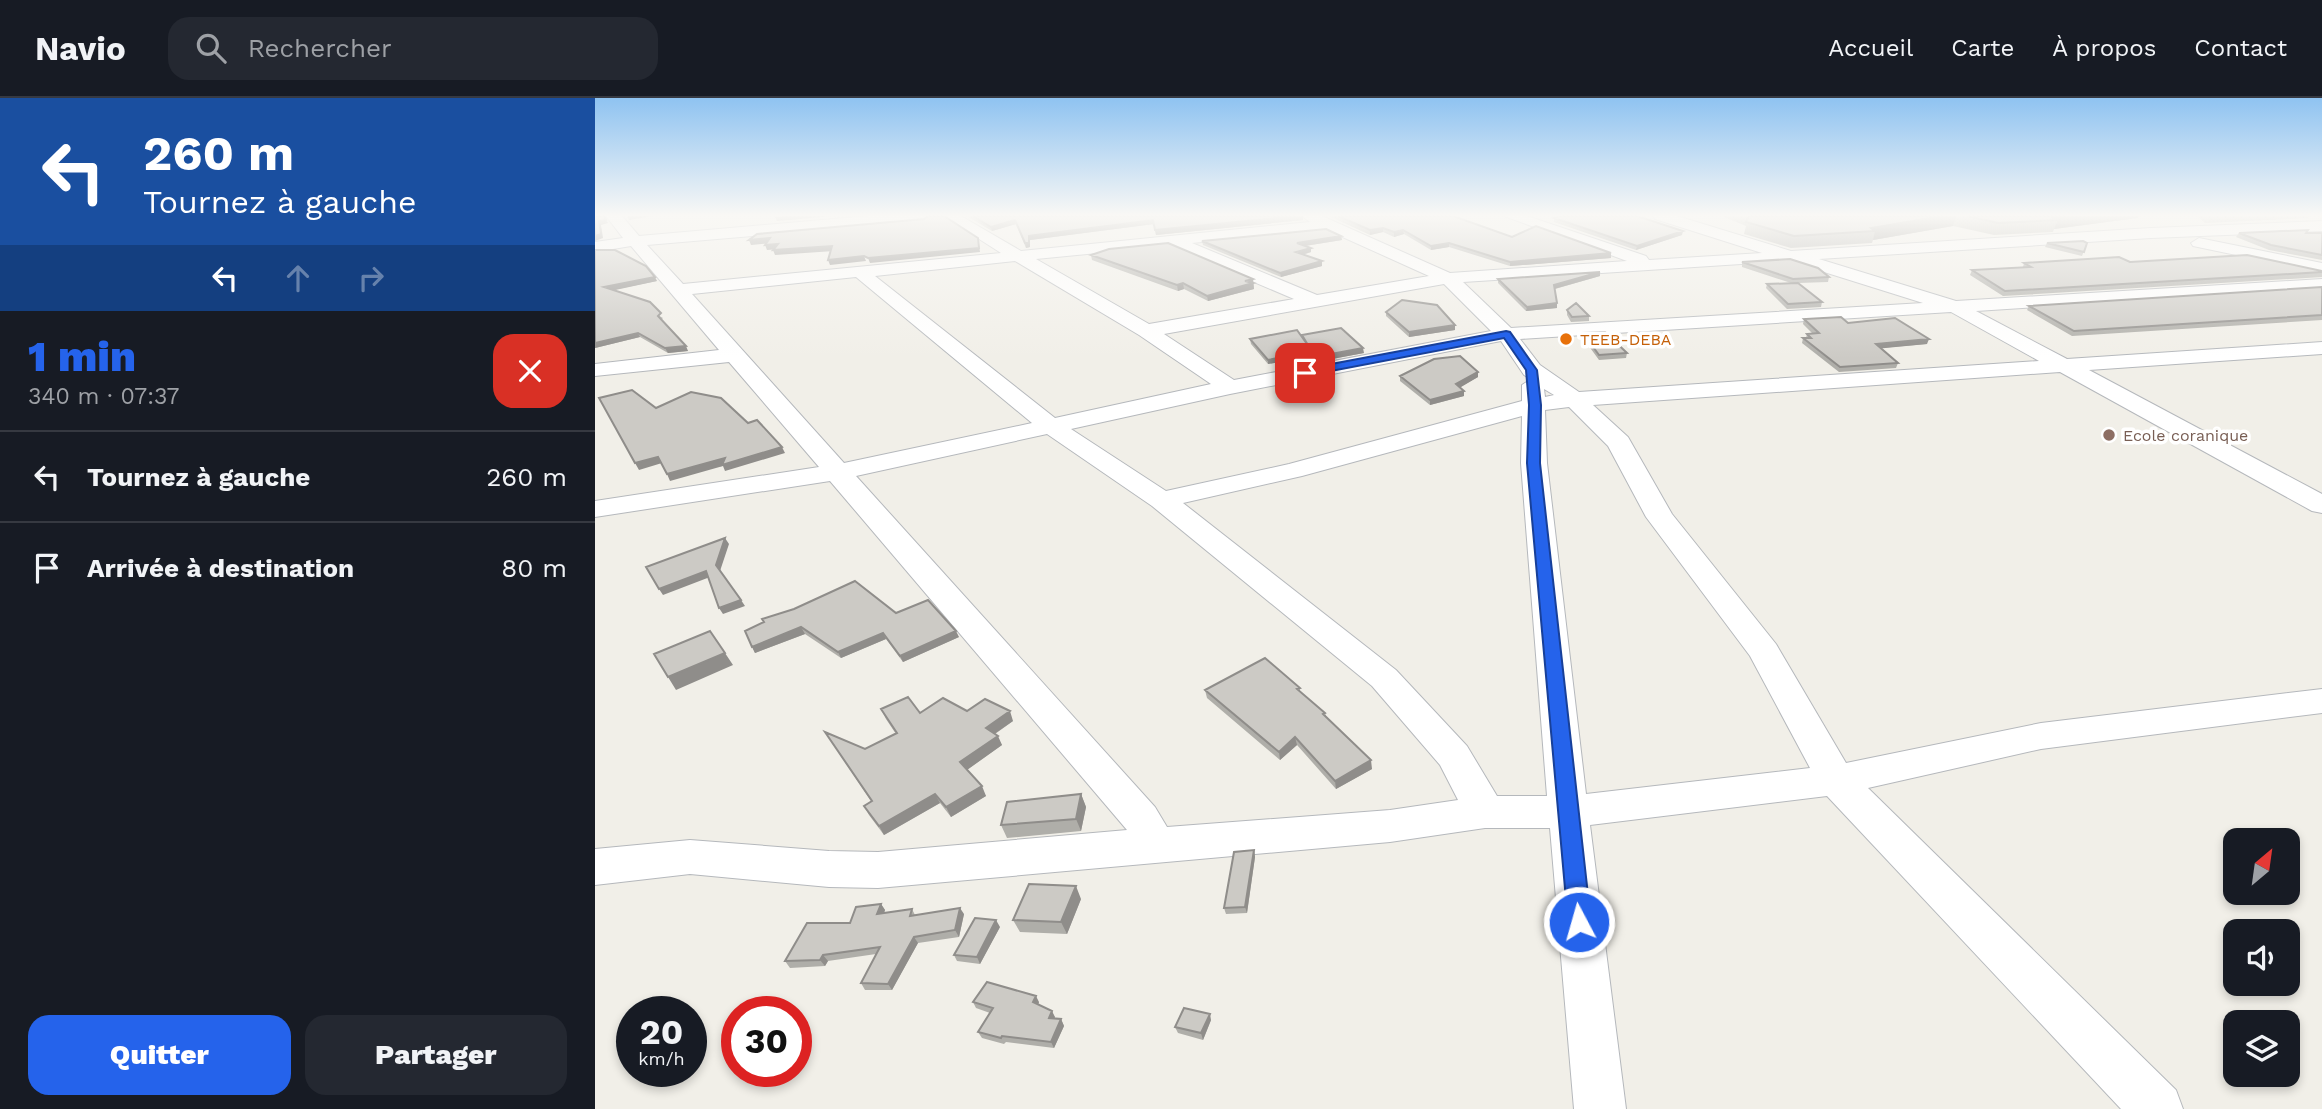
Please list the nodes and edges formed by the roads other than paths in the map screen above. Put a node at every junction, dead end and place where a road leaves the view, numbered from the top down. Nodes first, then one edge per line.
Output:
1 (654, 263) edge
2 (948, 263) edge
3 (1032, 263) edge
4 (1225, 263) edge
5 (1414, 263) edge
6 (1649, 263) edge
7 (1685, 263) edge
8 (1811, 263) edge
9 (2298, 263) edge
10 (1654, 265) junction
11 (2322, 268) edge
12 (860, 272) junction
13 (1448, 278) junction
14 (2322, 284) edge
15 (678, 290) junction
16 (1316, 302) junction
17 (1953, 306) junction
18 (1146, 331) junction
19 (1506, 334) junction
20 (2322, 348) edge
21 (734, 355) junction
22 (2067, 367) junction
23 (595, 370) edge
24 (1230, 387) junction
25 (1533, 388) junction
26 (1574, 399) junction
27 (1051, 426) junction
28 (838, 472) junction
29 (1162, 500) junction
30 (2322, 505) edge
31 (595, 509) edge
32 (2322, 701) edge
33 (1836, 780) junction
34 (1485, 812) junction
35 (1567, 813) junction
36 (1156, 844) junction
37 (595, 867) edge
38 (1600, 1109) edge
39 (2157, 1109) edge

1 - 15 street
2 - 12 street
3 - 18 street
4 - 16 street
5 - 13 street
6 - 10 street
7 - 10 street
8 - 17 street
9 - 11 street
10 - 13 street
12 - 15 street
12 - 27 street
13 - 16 street
13 - 19 street
14 - 17 street
15 - 21 street
16 - 18 street
17 - 19 street
17 - 22 street
18 - 24 street
19 - 24 street
19 - 25 street
20 - 22 street
21 - 23 street
21 - 28 street
22 - 26 street
22 - 30 street
24 - 27 street
25 - 26 street
25 - 26 street
25 - 29 street
25 - 35 street
26 - 33 street
27 - 28 street
27 - 29 street
28 - 31 street
28 - 36 street
29 - 34 street
32 - 33 street
33 - 35 street
33 - 39 street
34 - 35 street
34 - 36 street
35 - 38 street
36 - 37 street

